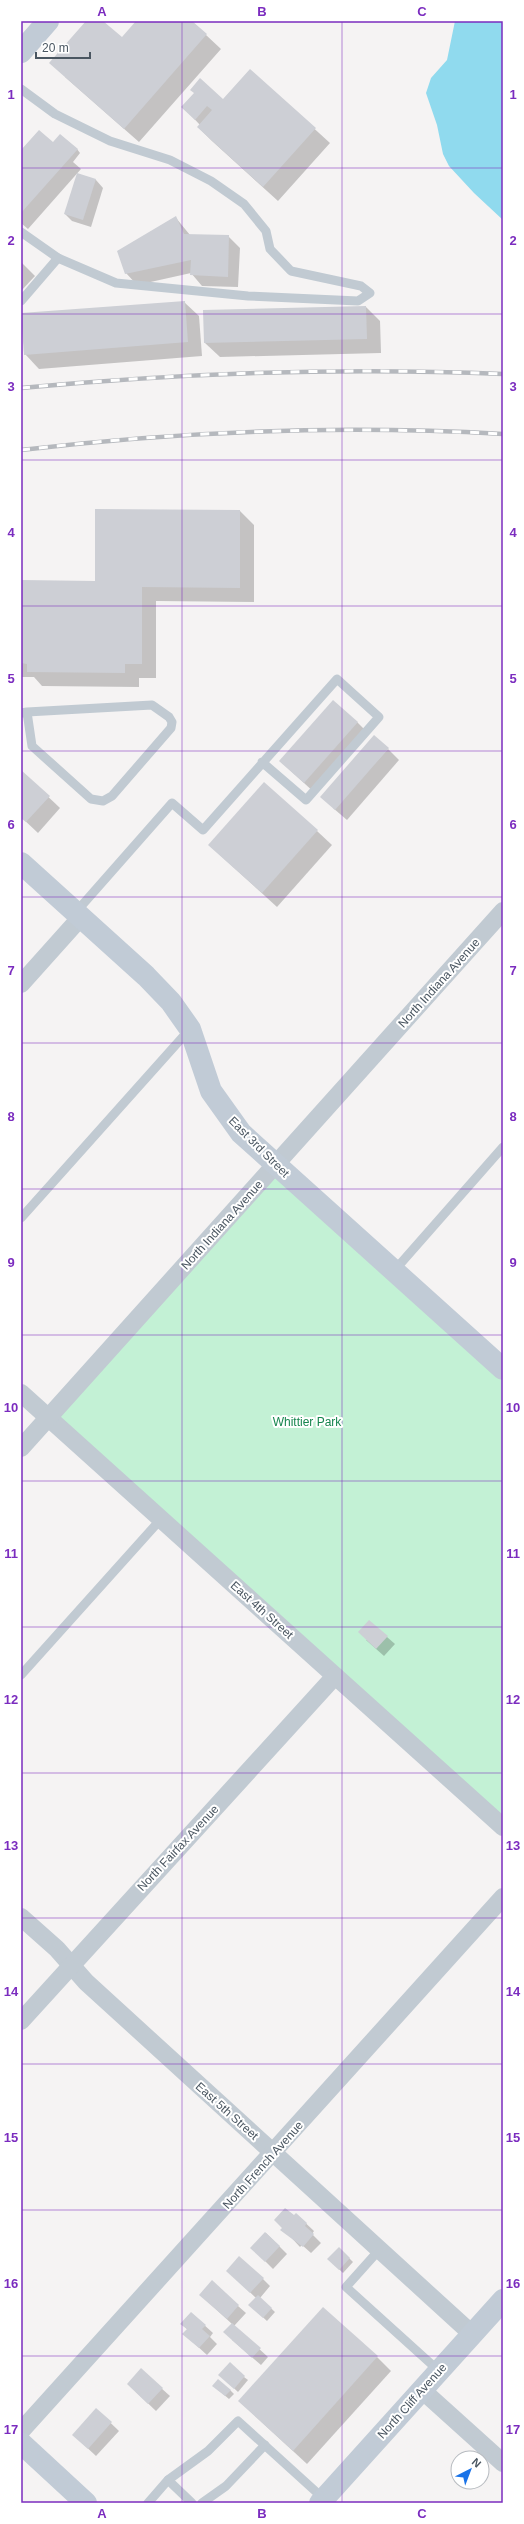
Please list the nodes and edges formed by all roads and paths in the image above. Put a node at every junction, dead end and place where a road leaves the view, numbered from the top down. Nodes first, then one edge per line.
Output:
1 (48, 21) edge
2 (21, 52) edge
3 (21, 89) edge
4 (21, 232) edge
5 (58, 258) junction
6 (21, 301) edge
7 (24, 712) edge
8 (262, 762) junction
9 (21, 863) edge
10 (503, 911) edge
11 (78, 914) junction
12 (21, 984) edge
13 (190, 1029) junction
14 (503, 1147) edge
15 (276, 1165) junction
16 (21, 1218) edge
17 (394, 1271) junction
18 (503, 1369) edge
19 (21, 1393) edge
20 (48, 1418) junction
21 (21, 1448) edge
22 (161, 1519) junction
23 (21, 1676) edge
24 (335, 1676) junction
25 (503, 1827) edge
26 (503, 1897) edge
27 (21, 1917) edge
28 (70, 1965) junction
29 (21, 2021) edge
30 (274, 2153) junction
31 (380, 2249) junction
32 (503, 2300) edge
33 (472, 2334) junction
34 (439, 2371) junction
35 (422, 2390) junction
36 (21, 2431) edge
37 (21, 2443) edge
38 (265, 2445) junction
39 (503, 2463) edge
40 (168, 2480) junction
41 (322, 2501) edge
42 (86, 2503) edge
43 (148, 2503) edge
44 (192, 2503) edge
45 (202, 2503) edge

1 - 2 street
3 - 5 lane
4 - 5 lane
5 - 6 lane
7 - 7 lane
8 - 8 lane
8 - 11 lane
9 - 11 street, East 3rd Street
10 - 15 street, North Indiana Avenue
11 - 12 street
11 - 13 street, East 3rd Street
13 - 15 street, East 3rd Street
13 - 16 lane
14 - 17 lane
15 - 17 street, East 3rd Street
15 - 20 street, North Indiana Avenue
17 - 18 street, East 3rd Street
19 - 20 street, East 4th Street
20 - 21 street, North Indiana Avenue
20 - 22 street, East 4th Street
22 - 23 lane
22 - 24 street, East 4th Street
24 - 25 street, East 4th Street
24 - 28 street, North Fairfax Avenue
26 - 30 street, North French Avenue
27 - 28 street, East 5th Street
28 - 29 street, North Fairfax Avenue
28 - 30 street, East 5th Street
30 - 31 street, East 5th Street
30 - 36 street, North French Avenue
31 - 33 street, East 5th Street
31 - 34 lane
32 - 33 street, North Cliff Avenue
33 - 34 street, North Cliff Avenue
34 - 35 street, North Cliff Avenue
35 - 39 street
35 - 41 street, North Cliff Avenue
37 - 42 street
38 - 40 lane
38 - 41 lane
38 - 45 lane
40 - 43 lane
40 - 44 lane

